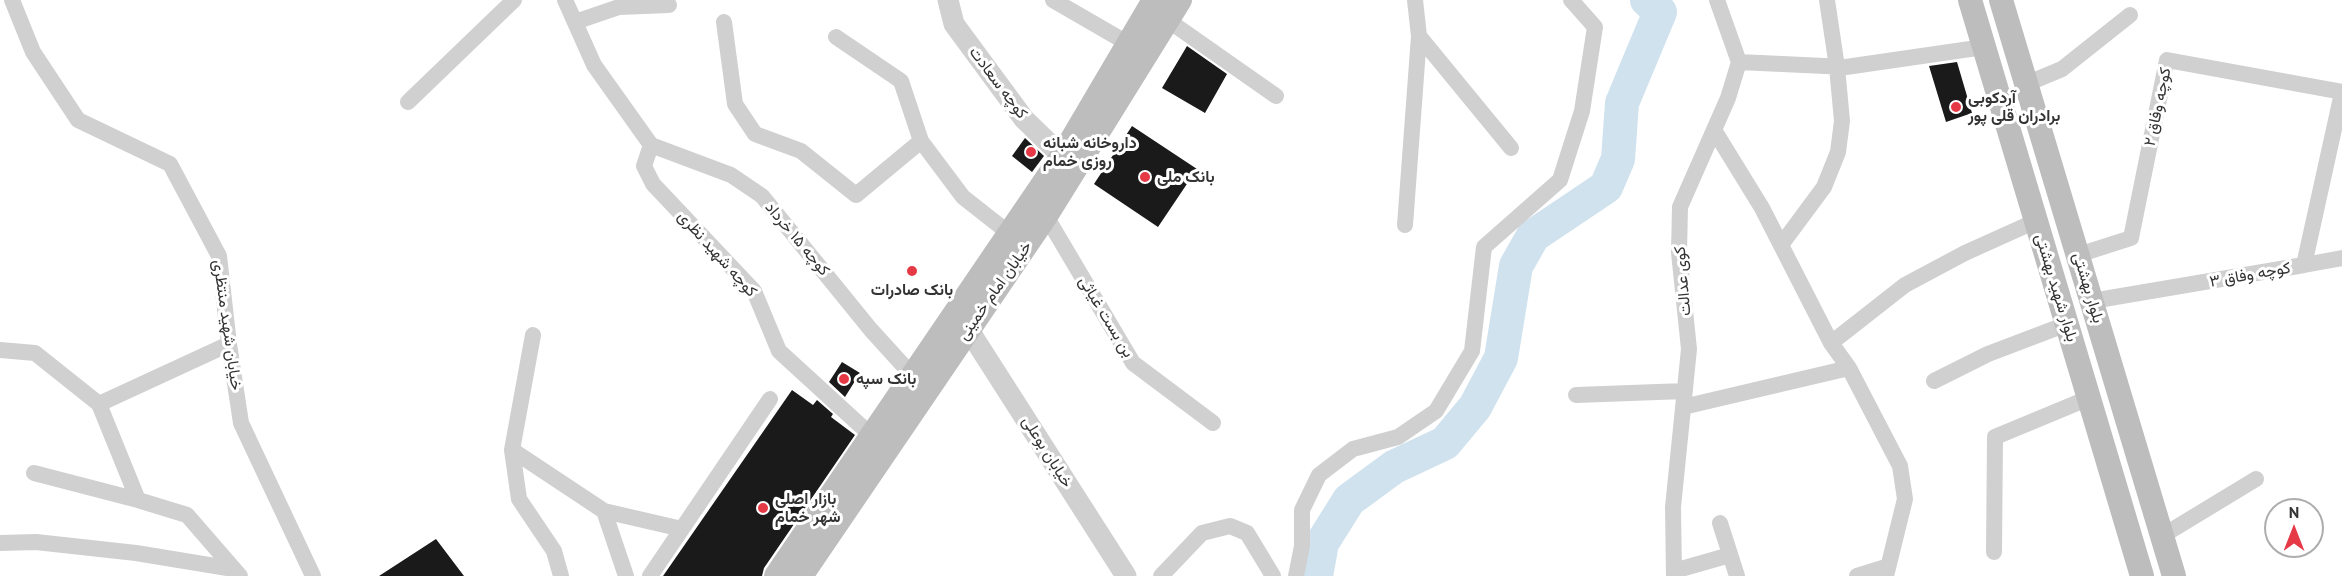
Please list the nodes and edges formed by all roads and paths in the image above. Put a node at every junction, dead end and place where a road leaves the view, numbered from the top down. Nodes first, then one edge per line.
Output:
1 (12, 0) edge
2 (514, 0) edge
3 (565, 0) edge
4 (948, 0) edge
5 (1053, 0) edge
6 (1154, 0) edge
7 (1415, 0) edge
8 (1571, 0) edge
9 (1717, 0) edge
10 (1827, 0) edge
11 (1970, 0) edge
12 (2001, 0) edge
13 (669, 5) dead end
14 (1174, 10) edge
15 (2130, 15) dead end
16 (575, 22) junction
17 (724, 22) dead end
18 (1419, 36) junction
19 (836, 37) dead end
20 (1129, 44) junction
21 (1984, 47) junction
22 (1739, 62) junction
23 (1837, 66) junction
24 (2026, 84) junction
25 (2342, 93) edge
26 (1276, 96) dead end
27 (408, 102) dead end
28 (1714, 130) junction
29 (921, 141) junction
30 (651, 145) junction
31 (1511, 148) dead end
32 (1062, 156) junction
33 (1046, 216) junction
34 (2036, 221) junction
35 (1405, 225) dead end
36 (1010, 234) junction
37 (1781, 245) junction
38 (2078, 255) junction
39 (2342, 258) edge
40 (2304, 266) junction
41 (2092, 301) junction
42 (2067, 324) junction
43 (968, 329) junction
44 (533, 335) dead end
45 (1831, 343) junction
46 (229, 344) junction
47 (0, 350) edge
48 (1849, 368) junction
49 (912, 375) junction
50 (1934, 381) dead end
51 (1576, 395) dead end
52 (2089, 398) junction
53 (771, 399) dead end
54 (1684, 399) junction
55 (99, 404) junction
56 (1213, 423) dead end
57 (873, 436) junction
58 (512, 450) junction
59 (33, 473) dead end
60 (2256, 478) dead end
61 (138, 500) junction
62 (604, 511) junction
63 (1720, 523) dead end
64 (682, 529) junction
65 (2162, 536) junction
66 (0, 543) edge
67 (1994, 552) dead end
68 (1730, 555) junction
69 (236, 572) edge
70 (1886, 572) edge
71 (1674, 574) edge
72 (314, 576) edge
73 (561, 576) edge
74 (626, 576) edge
75 (650, 576) edge
76 (776, 576) edge
77 (801, 576) edge
78 (1126, 576) edge
79 (1161, 576) edge
80 (1273, 576) edge
81 (1296, 576) edge
82 (1737, 576) edge
83 (1857, 576) edge
84 (2142, 576) edge
85 (2174, 576) edge

1 - 46 street, خیابان شهید منتظری
2 - 27 street
3 - 16 street
4 - 32 street, کوچه سعادت
5 - 20 street
6 - 20 main road, خیابان امام خمینی
7 - 18 street
8 - 81 street
9 - 22 street
10 - 23 street
11 - 21 main road, بلوار شهید بهشتی
12 - 24 main road, بلوار بهشتی
13 - 16 street
14 - 26 street
14 - 33 main road, خیابان امام خمینی
15 - 24 street
16 - 30 street
17 - 29 street
18 - 31 street
18 - 35 street
19 - 29 street
20 - 32 main road, خیابان امام خمینی
21 - 23 street
21 - 34 main road, بلوار شهید بهشتی
22 - 23 street
22 - 28 street, کوی عدالت
23 - 37 street
24 - 38 main road, بلوار بهشتی
25 - 38 street, کوچه وفاق ۲
25 - 40 street, کوچه وفاق ۳
28 - 37 street
28 - 54 street, کوی عدالت
29 - 36 street
30 - 49 street, کوچه ۱۵ خرداد
30 - 57 street, کوچه شهید نظری
32 - 36 main road, خیابان امام خمینی
33 - 43 main road, خیابان امام خمینی
33 - 56 street, بن بست غیاثی
34 - 42 main road, بلوار شهید بهشتی
34 - 45 street
36 - 49 main road, خیابان امام خمینی
37 - 45 street
38 - 41 main road, بلوار بهشتی
39 - 40 street
40 - 41 street, کوچه وفاق ۳
41 - 65 main road, بلوار بهشتی
42 - 50 street
42 - 52 main road, بلوار شهید بهشتی
43 - 77 main road, خیابان امام خمینی
43 - 78 street, خیابان بوعلی
44 - 58 street
45 - 48 street
46 - 55 street
46 - 72 street, خیابان شهید منتظری
47 - 55 street
48 - 54 street
48 - 70 street
49 - 57 main road, خیابان امام خمینی
51 - 54 street
52 - 67 street
52 - 84 main road, بلوار شهید بهشتی
53 - 64 street
54 - 71 street, کوی عدالت
55 - 61 street
57 - 76 main road, خیابان امام خمینی
58 - 62 street
58 - 73 street
59 - 61 street
60 - 65 street
61 - 69 street
62 - 64 street
62 - 74 street
63 - 68 street
64 - 75 street
65 - 85 main road, بلوار بهشتی
66 - 69 street
68 - 71 street
68 - 82 street
70 - 83 street
79 - 80 street

